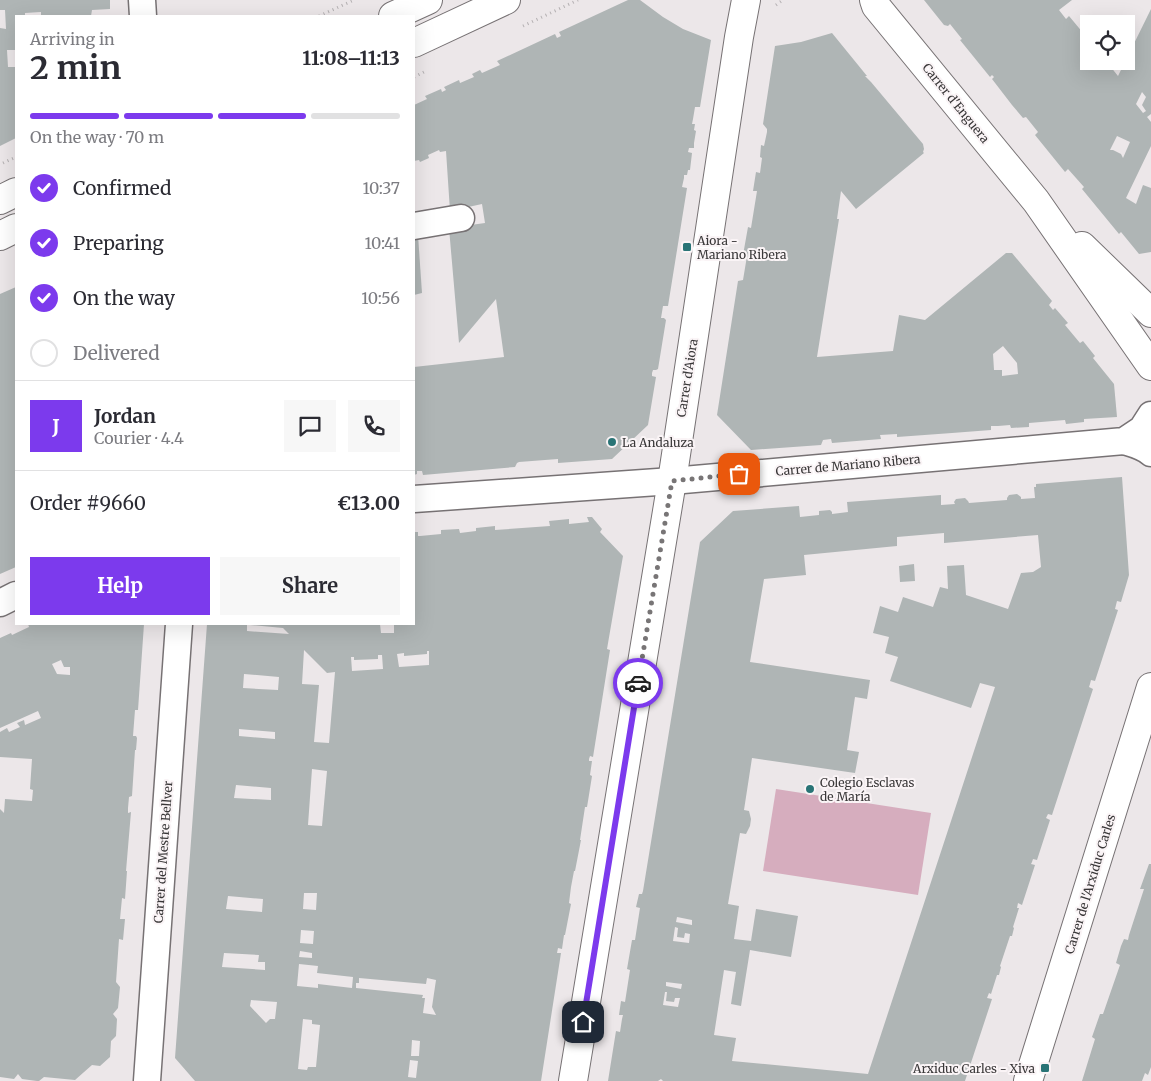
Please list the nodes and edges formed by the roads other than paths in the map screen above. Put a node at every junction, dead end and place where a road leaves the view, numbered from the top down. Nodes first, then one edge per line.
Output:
1 (142, 0) edge
2 (428, 0) edge
3 (506, 0) edge
4 (746, 0) edge
5 (872, 2) edge
6 (143, 15) edge
7 (395, 15) edge
8 (415, 43) edge
9 (15, 192) edge
10 (0, 200) edge
11 (1036, 201) junction
12 (461, 218) dead end
13 (415, 226) edge
14 (15, 228) edge
15 (0, 236) edge
16 (1151, 313) edge
17 (1151, 366) edge
18 (1151, 415) edge
19 (1124, 441) junction
20 (1151, 454) edge
21 (672, 481) junction
22 (415, 498) edge
23 (15, 596) edge
24 (0, 603) edge
25 (179, 625) edge
26 (1151, 687) edge
27 (147, 1081) edge
28 (573, 1081) edge
29 (1028, 1081) edge

1 - 6 street
2 - 7 street
3 - 8 street
4 - 21 street, Carrer d'Aiora
5 - 11 street, Carrer d'Enguera
9 - 10 street
11 - 16 street, Carrer d'Enguera
11 - 17 street, Carrer d'Enguera
12 - 13 street
14 - 15 street
18 - 19 street
19 - 20 street
19 - 21 street, Carrer de Mariano Ribera
21 - 22 street, Carrer de Mariano Ribera
21 - 28 street, Carrer d'Aiora
23 - 24 street
25 - 27 street, Carrer del Mestre Bellver
26 - 29 street, Carrer de l'Arxiduc Carles

